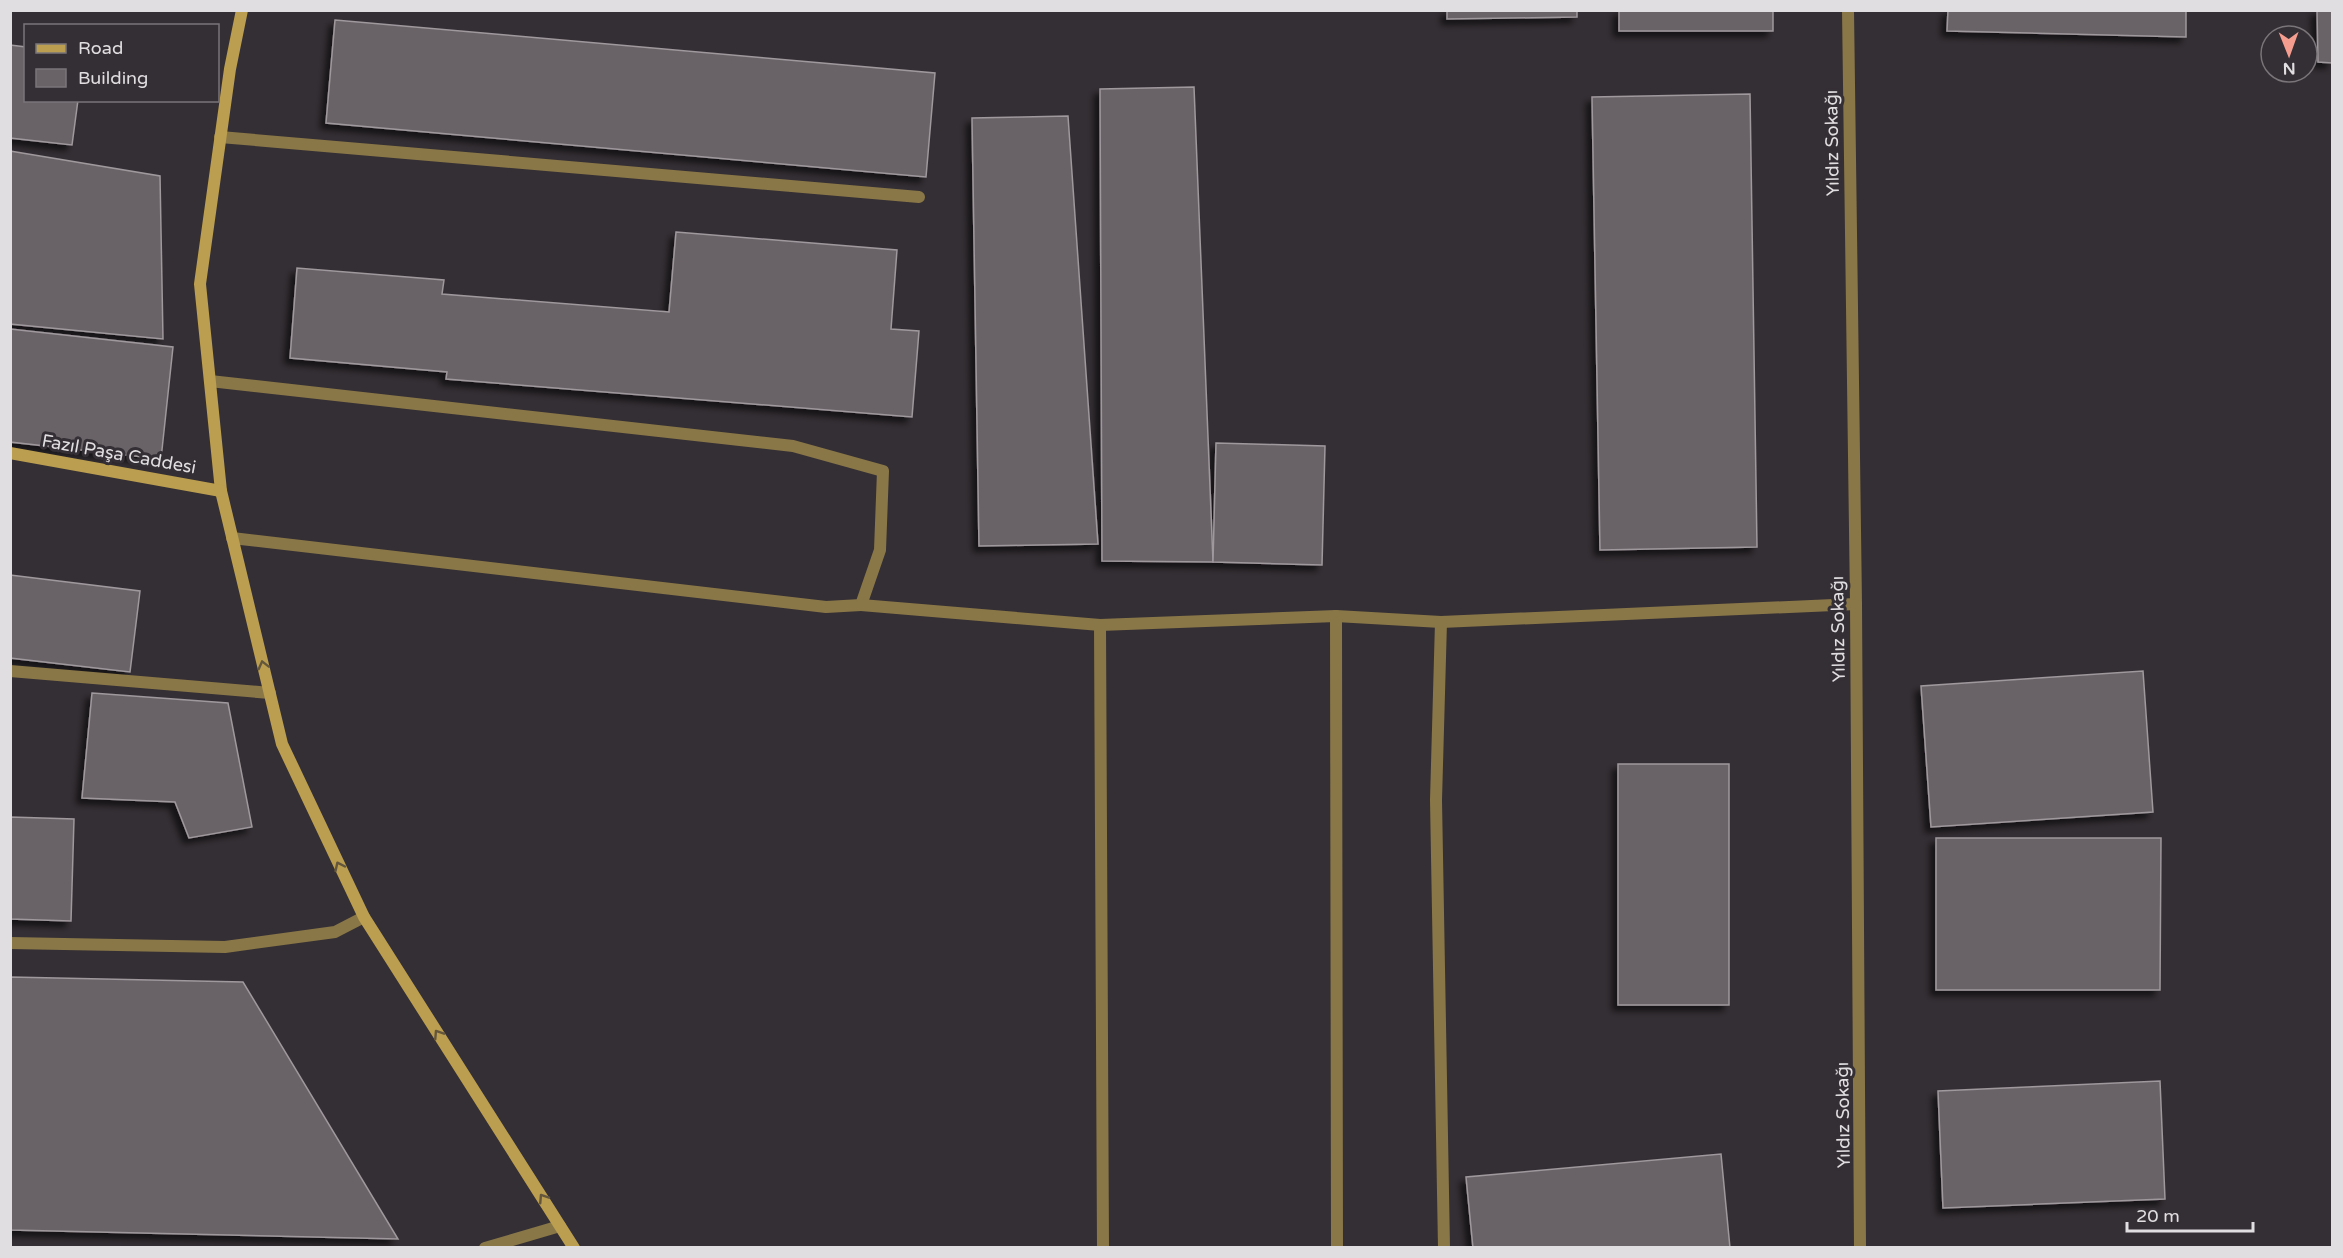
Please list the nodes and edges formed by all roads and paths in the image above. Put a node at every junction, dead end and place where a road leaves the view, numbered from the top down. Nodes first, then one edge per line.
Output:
1 (242, 10) edge
2 (1848, 10) edge
3 (220, 137) junction
4 (919, 196) dead end
5 (210, 381) junction
6 (10, 453) edge
7 (221, 491) junction
8 (232, 538) junction
9 (861, 604) junction
10 (1856, 604) junction
11 (1336, 616) junction
12 (1441, 622) junction
13 (1100, 625) junction
14 (10, 670) edge
15 (270, 693) junction
16 (364, 917) junction
17 (10, 943) edge
18 (560, 1226) junction
19 (485, 1248) edge
20 (574, 1248) edge
21 (1103, 1248) edge
22 (1337, 1248) edge
23 (1444, 1248) edge
24 (1860, 1248) edge

1 - 3 main road
2 - 10 street, Yıldız Sokağı
3 - 4 street
3 - 5 main road
5 - 7 main road
5 - 9 street
6 - 7 main road, Fazıl Paşa Caddesi
7 - 8 main road
8 - 9 street
15 -> 8 main road
9 - 13 street
10 - 12 street
10 - 24 street, Yıldız Sokağı
11 - 12 street
11 - 13 street
11 - 22 street
12 - 23 street
13 - 21 street
14 - 15 street
16 -> 15 main road
16 - 17 street
18 -> 16 main road
18 - 19 street
18 - 20 main road

